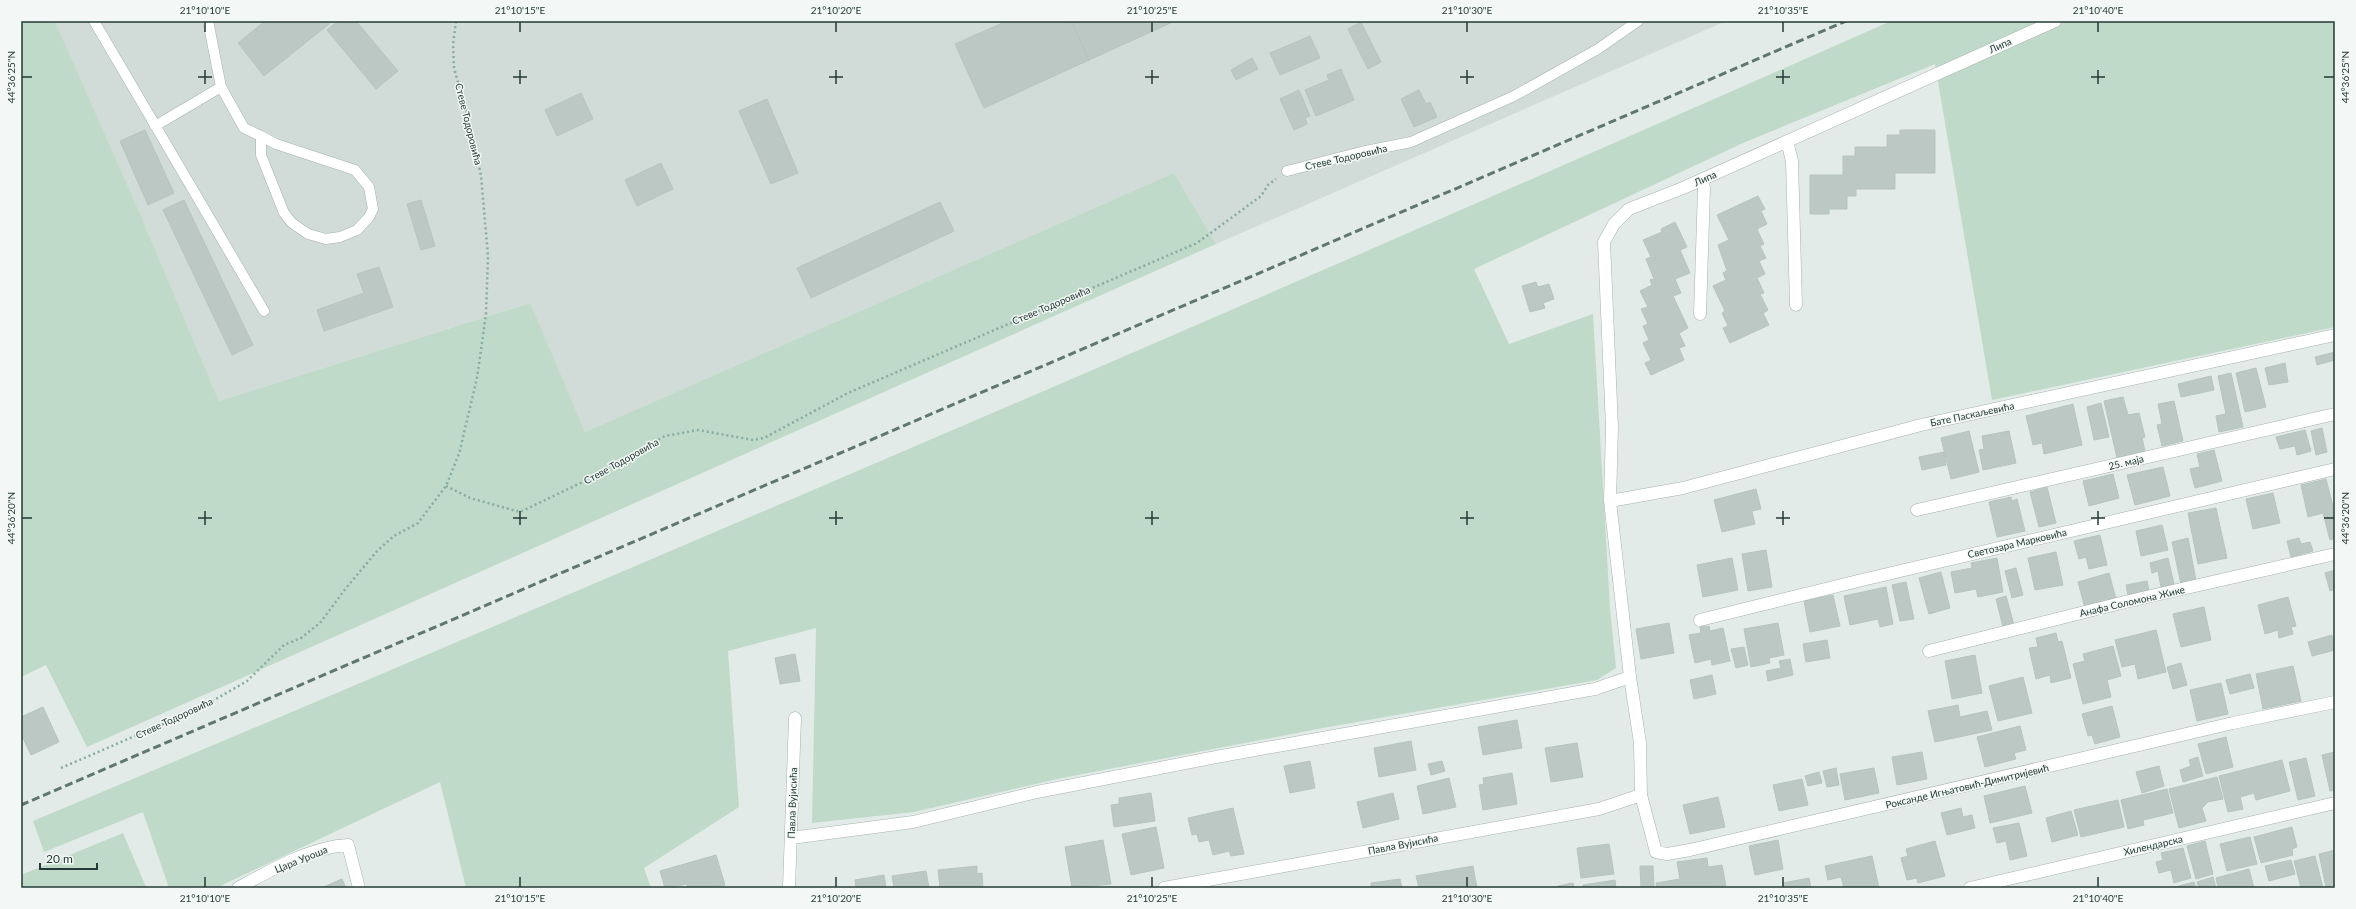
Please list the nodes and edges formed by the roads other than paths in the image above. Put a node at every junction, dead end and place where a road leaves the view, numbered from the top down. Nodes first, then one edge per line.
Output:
1 (94, 21) edge
2 (208, 21) edge
3 (1638, 21) edge
4 (2055, 21) edge
5 (221, 87) junction
6 (155, 126) junction
7 (261, 136) junction
8 (1787, 142) junction
9 (1287, 171) road end
10 (1702, 179) junction
11 (1796, 305) dead end
12 (264, 311) dead end
13 (1700, 314) dead end
14 (2335, 335) edge
15 (2335, 414) edge
16 (2335, 469) edge
17 (1610, 502) junction
18 (1917, 510) dead end
19 (2335, 554) edge
20 (1700, 620) dead end
21 (1929, 651) dead end
22 (1630, 677) junction
23 (2335, 702) edge
24 (794, 718) dead end
25 (1641, 795) junction
26 (2335, 803) edge
27 (791, 838) junction
28 (238, 888) edge
29 (359, 888) edge
30 (789, 888) edge
31 (1164, 888) edge
32 (1970, 888) edge

1 - 6 lane
2 - 5 lane
3 - 9 lane, Стеве Тодоровића
4 - 8 street, Липа
5 - 6 lane
5 - 7 lane
6 - 12 lane
7 - 7 lane
8 - 10 street, Липа
8 - 11 street
10 - 13 street
10 - 17 street, Липа
14 - 17 street, Бате Паскаљевића
15 - 18 street, 25. маја
16 - 20 street, Светозара Марковића
17 - 22 street, Липа
19 - 21 street, Анафа Соломона Жике
22 - 25 street, Липа
22 - 27 street
23 - 25 street, Роксанде Игњатовић-Димитријевић
24 - 27 street, Павла Вујисића
25 - 31 street, Павла Вујисића
26 - 32 street, Хилендарска
27 - 30 street, Павла Вујисића
28 - 29 street, Цара Уроша

